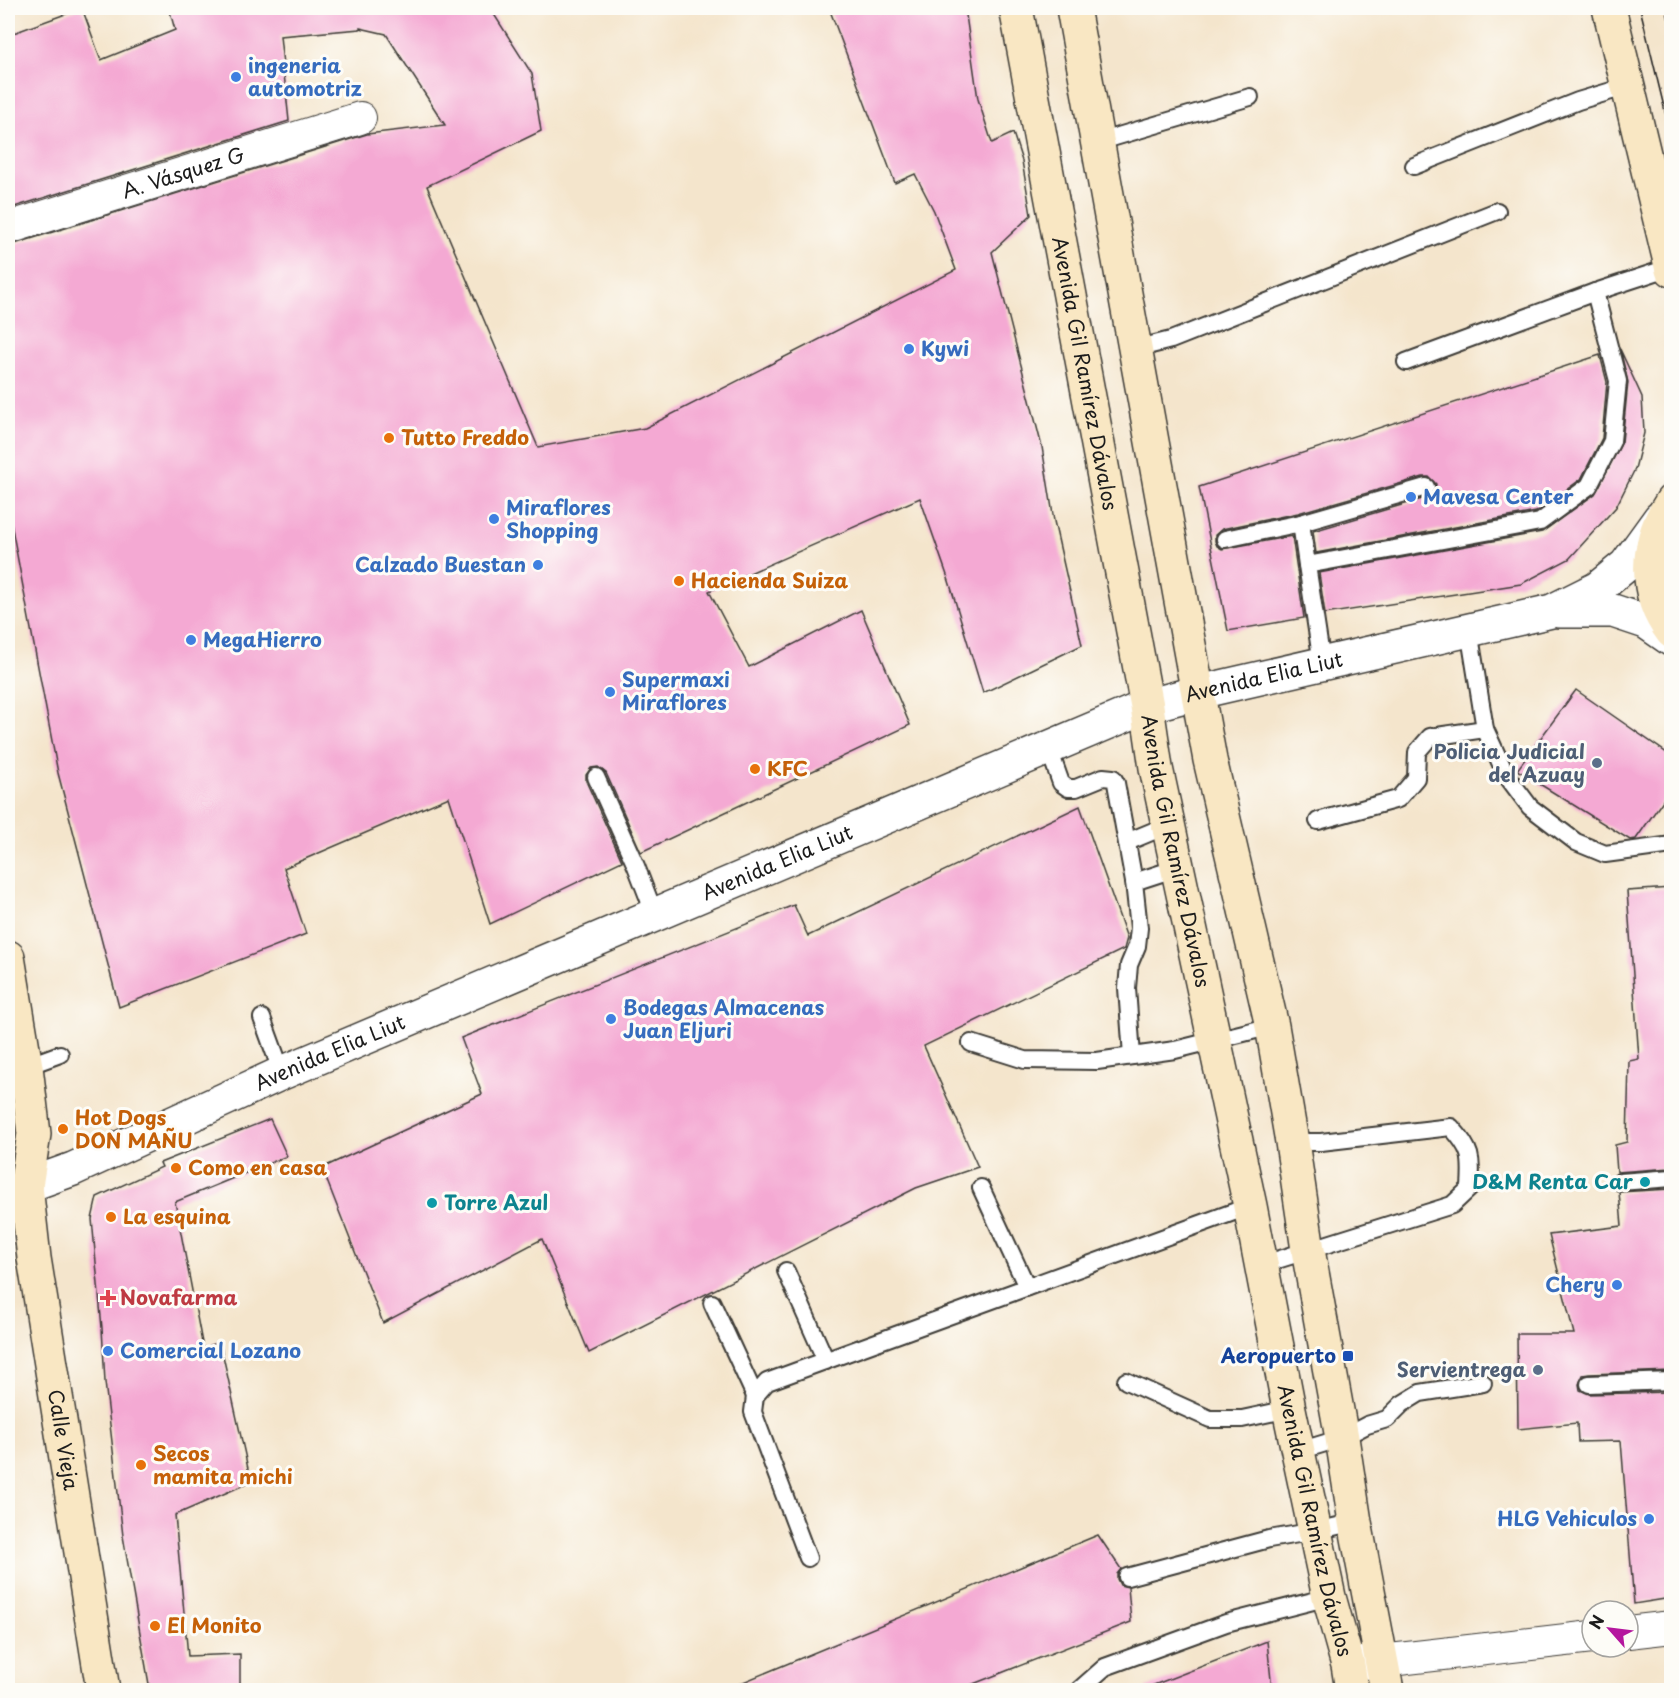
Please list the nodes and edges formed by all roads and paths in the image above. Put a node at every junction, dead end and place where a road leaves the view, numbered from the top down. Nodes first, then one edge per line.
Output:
1 (1016, 8) edge
2 (1073, 8) edge
3 (1609, 8) edge
4 (1628, 86) junction
5 (1250, 97) dead end
6 (360, 118) dead end
7 (1098, 141) junction
8 (1414, 166) dead end
9 (1497, 211) dead end
10 (8, 228) edge
11 (1671, 269) edge
12 (1595, 292) junction
13 (1135, 349) junction
14 (1406, 362) dead end
15 (1426, 487) dead end
16 (1666, 510) edge
17 (1301, 523) junction
18 (1225, 539) dead end
19 (1307, 565) junction
20 (1552, 611) junction
21 (1468, 630) junction
22 (1671, 632) edge
23 (1671, 640) edge
24 (1322, 663) junction
25 (1199, 692) junction
26 (1147, 706) junction
27 (1485, 729) junction
28 (1049, 749) junction
29 (596, 777) dead end
30 (1318, 821) dead end
31 (1168, 825) junction
32 (1126, 842) junction
33 (1671, 845) edge
34 (1177, 868) junction
35 (1134, 882) junction
36 (655, 915) junction
37 (8, 957) edge
38 (262, 1018) dead end
39 (1272, 1026) junction
40 (1214, 1040) junction
41 (971, 1043) dead end
42 (60, 1054) dead end
43 (1132, 1056) junction
44 (17, 1070) edge
45 (282, 1073) junction
46 (1292, 1142) junction
47 (8, 1156) edge
48 (1671, 1178) edge
49 (1620, 1182) dead end
50 (26, 1186) junction
51 (981, 1188) dead end
52 (1250, 1206) junction
53 (1308, 1250) junction
54 (1261, 1264) junction
55 (786, 1270) dead end
56 (1027, 1287) junction
57 (712, 1303) dead end
58 (826, 1361) junction
59 (1126, 1381) dead end
60 (1671, 1381) edge
61 (1483, 1383) dead end
62 (1588, 1384) dead end
63 (755, 1396) junction
64 (1289, 1409) junction
65 (1342, 1438) junction
66 (1299, 1451) junction
67 (1354, 1522) junction
68 (1316, 1531) junction
69 (808, 1558) dead end
70 (1127, 1577) dead end
71 (1329, 1598) junction
72 (1671, 1627) edge
73 (1640, 1631) edge
74 (1580, 1639) edge
75 (1384, 1676) edge
76 (1350, 1678) edge
77 (103, 1690) edge
78 (1079, 1690) edge

1 - 26 main road, Avenida Gil Ramírez Dávalos
2 - 7 main road, Avenida Gil Ramírez Dávalos
3 - 4 main road
4 - 8 lane
4 - 11 main road
5 - 7 lane
6 - 10 street, A. Vásquez G
7 - 13 main road, Avenida Gil Ramírez Dávalos
9 - 13 lane
11 - 12 lane
12 - 14 lane
12 - 19 lane
13 - 25 main road, Avenida Gil Ramírez Dávalos
15 - 17 lane
16 - 20 street, Avenida Elia Liut
16 - 22 main road
17 - 18 lane
17 - 19 lane
19 - 24 lane
20 - 21 street, Avenida Elia Liut
20 - 23 street, Avenida Elia Liut
21 - 24 street, Avenida Elia Liut
21 - 27 lane
24 - 25 street, Avenida Elia Liut
25 - 26 street, Avenida Elia Liut
25 - 39 main road, Avenida Gil Ramírez Dávalos
26 - 28 street, Avenida Elia Liut
26 - 31 main road, Avenida Gil Ramírez Dávalos
27 - 30 lane
27 - 33 lane
28 - 32 lane
28 - 36 street, Avenida Elia Liut
29 - 36 lane
31 - 32 lane
31 - 34 main road, Avenida Gil Ramírez Dávalos
32 - 35 lane
34 - 35 lane
34 - 40 main road, Avenida Gil Ramírez Dávalos
35 - 43 lane
36 - 45 street, Avenida Elia Liut
37 - 44 main road, Calle Vieja
38 - 45 lane
39 - 40 lane
39 - 46 main road, Avenida Gil Ramírez Dávalos
40 - 43 lane
40 - 52 main road, Avenida Gil Ramírez Dávalos
41 - 43 lane
42 - 44 lane
44 - 50 main road, Calle Vieja
45 - 50 street, Avenida Elia Liut
46 - 53 main road, Avenida Gil Ramírez Dávalos
46 - 53 lane
47 - 50 main road, Calle Vieja
48 - 49 lane
50 - 77 main road, Calle Vieja
51 - 56 lane
52 - 54 main road, Avenida Gil Ramírez Dávalos
52 - 56 lane
53 - 54 lane
53 - 65 main road, Avenida Gil Ramírez Dávalos
54 - 64 main road, Avenida Gil Ramírez Dávalos
55 - 58 lane
56 - 58 lane
57 - 63 lane
58 - 63 lane
59 - 64 lane
60 - 62 lane
61 - 65 lane
63 - 69 lane
64 - 66 main road, Avenida Gil Ramírez Dávalos
65 - 66 lane
65 - 67 main road, Avenida Gil Ramírez Dávalos
66 - 68 main road, Avenida Gil Ramírez Dávalos
67 - 68 lane
67 - 75 main road, Avenida Gil Ramírez Dávalos
68 - 70 lane
68 - 71 main road, Avenida Gil Ramírez Dávalos
71 - 76 main road, Avenida Gil Ramírez Dávalos
71 - 78 lane
72 - 73 street
74 - 75 street
75 - 76 street

